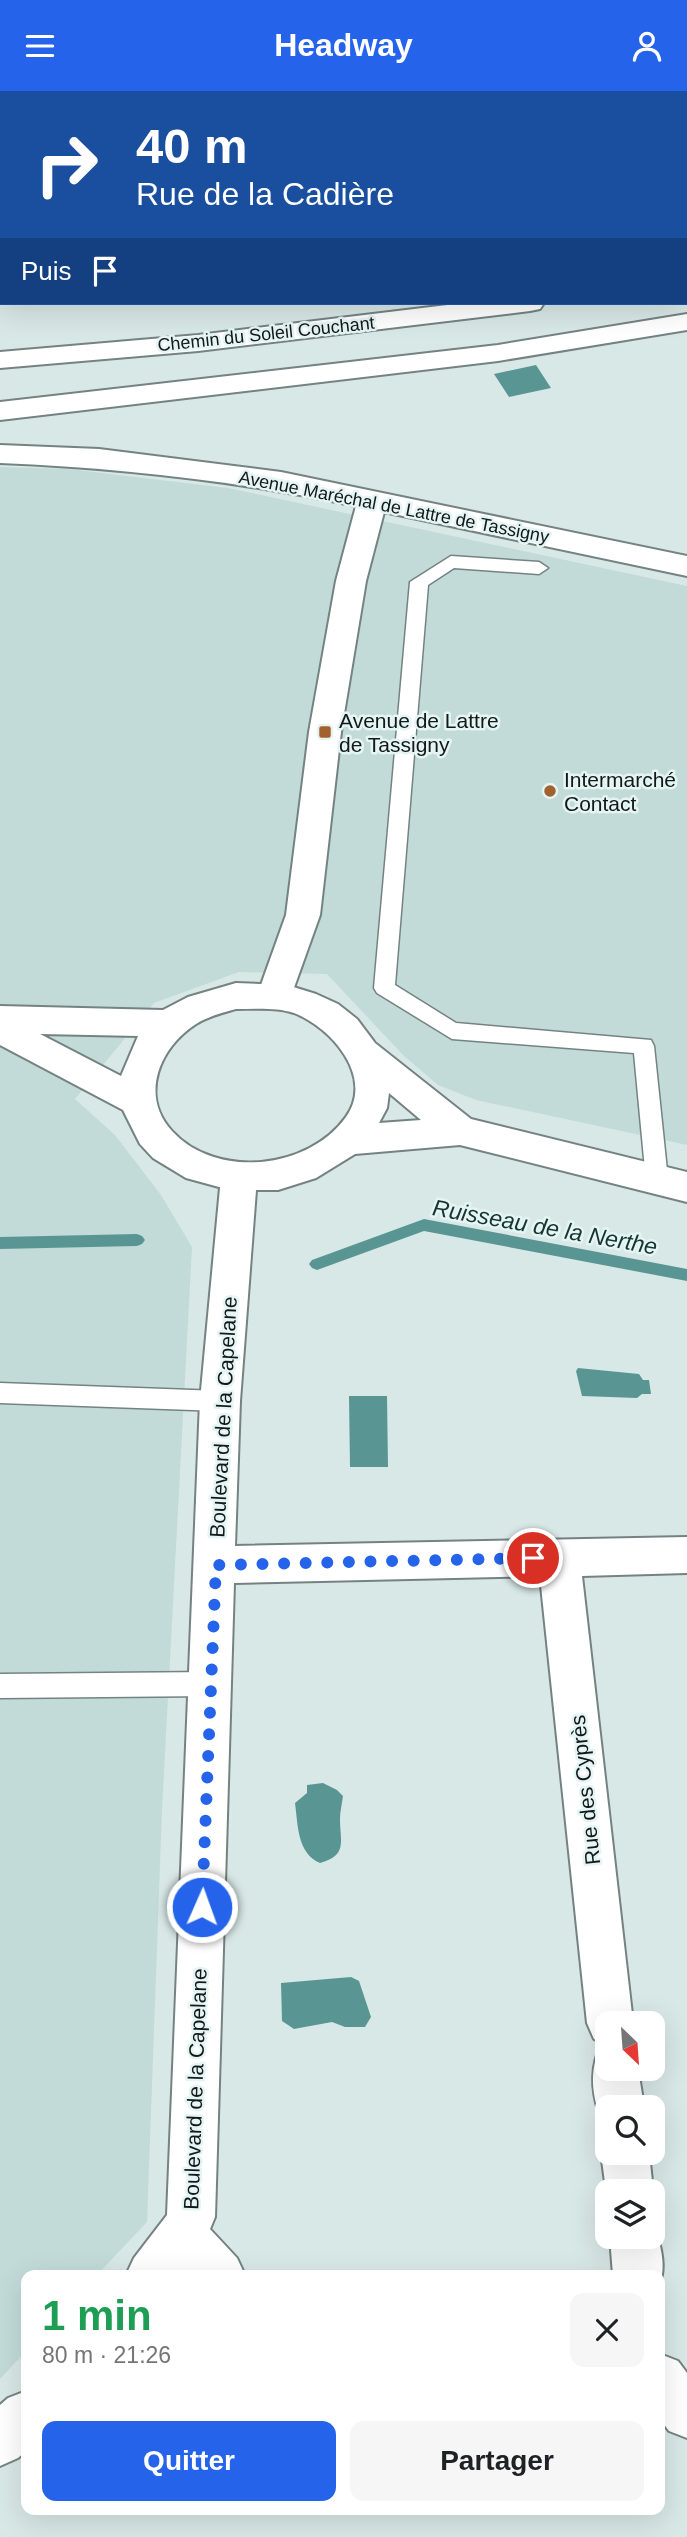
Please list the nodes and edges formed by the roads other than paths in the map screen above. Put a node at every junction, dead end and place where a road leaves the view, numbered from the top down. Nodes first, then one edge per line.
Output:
1 (513, 305) edge
2 (687, 322) edge
3 (0, 360) edge
4 (0, 411) edge
5 (0, 454) edge
6 (372, 500) junction
7 (687, 566) edge
8 (539, 568) dead end
9 (274, 996) junction
10 (0, 1019) edge
11 (169, 1024) junction
12 (0, 1029) edge
13 (366, 1054) junction
14 (138, 1101) junction
15 (460, 1131) junction
16 (348, 1140) junction
17 (239, 1177) junction
18 (672, 1184) edge
19 (0, 1393) edge
20 (220, 1401) junction
21 (687, 1555) edge
22 (559, 1558) junction
23 (216, 1565) junction
24 (210, 1685) junction
25 (0, 1686) edge
26 (610, 2011) edge
27 (183, 2235) junction
28 (635, 2249) edge
29 (156, 2270) edge
30 (215, 2270) edge
31 (637, 2270) edge
32 (665, 2385) edge
33 (687, 2413) edge
34 (21, 2421) edge
35 (0, 2440) edge

1 - 3 street, Chemin du Soleil Couchant
2 - 4 street
5 - 6 street, Avenue Maréchal de Lattre de Tassigny
6 - 7 street, Avenue Maréchal de Lattre de Tassigny
6 - 9 street
8 - 18 lane
9 - 11 street
9 - 13 street
10 - 11 street
11 - 14 street
12 - 14 street
13 - 15 street
13 - 16 street
14 - 17 street
15 - 16 street
15 - 18 street
16 - 17 street
17 - 20 street, Boulevard de la Capelane
19 - 20 lane
20 - 23 street, Boulevard de la Capelane
21 - 22 street
22 - 23 street
22 - 26 street, Rue des Cyprès
23 - 24 street, Boulevard de la Capelane
24 - 25 lane
24 - 27 street, Boulevard de la Capelane
27 - 29 street, Boulevard de la Capelane
27 - 30 street
28 - 31 street
32 - 33 street
34 - 35 street

